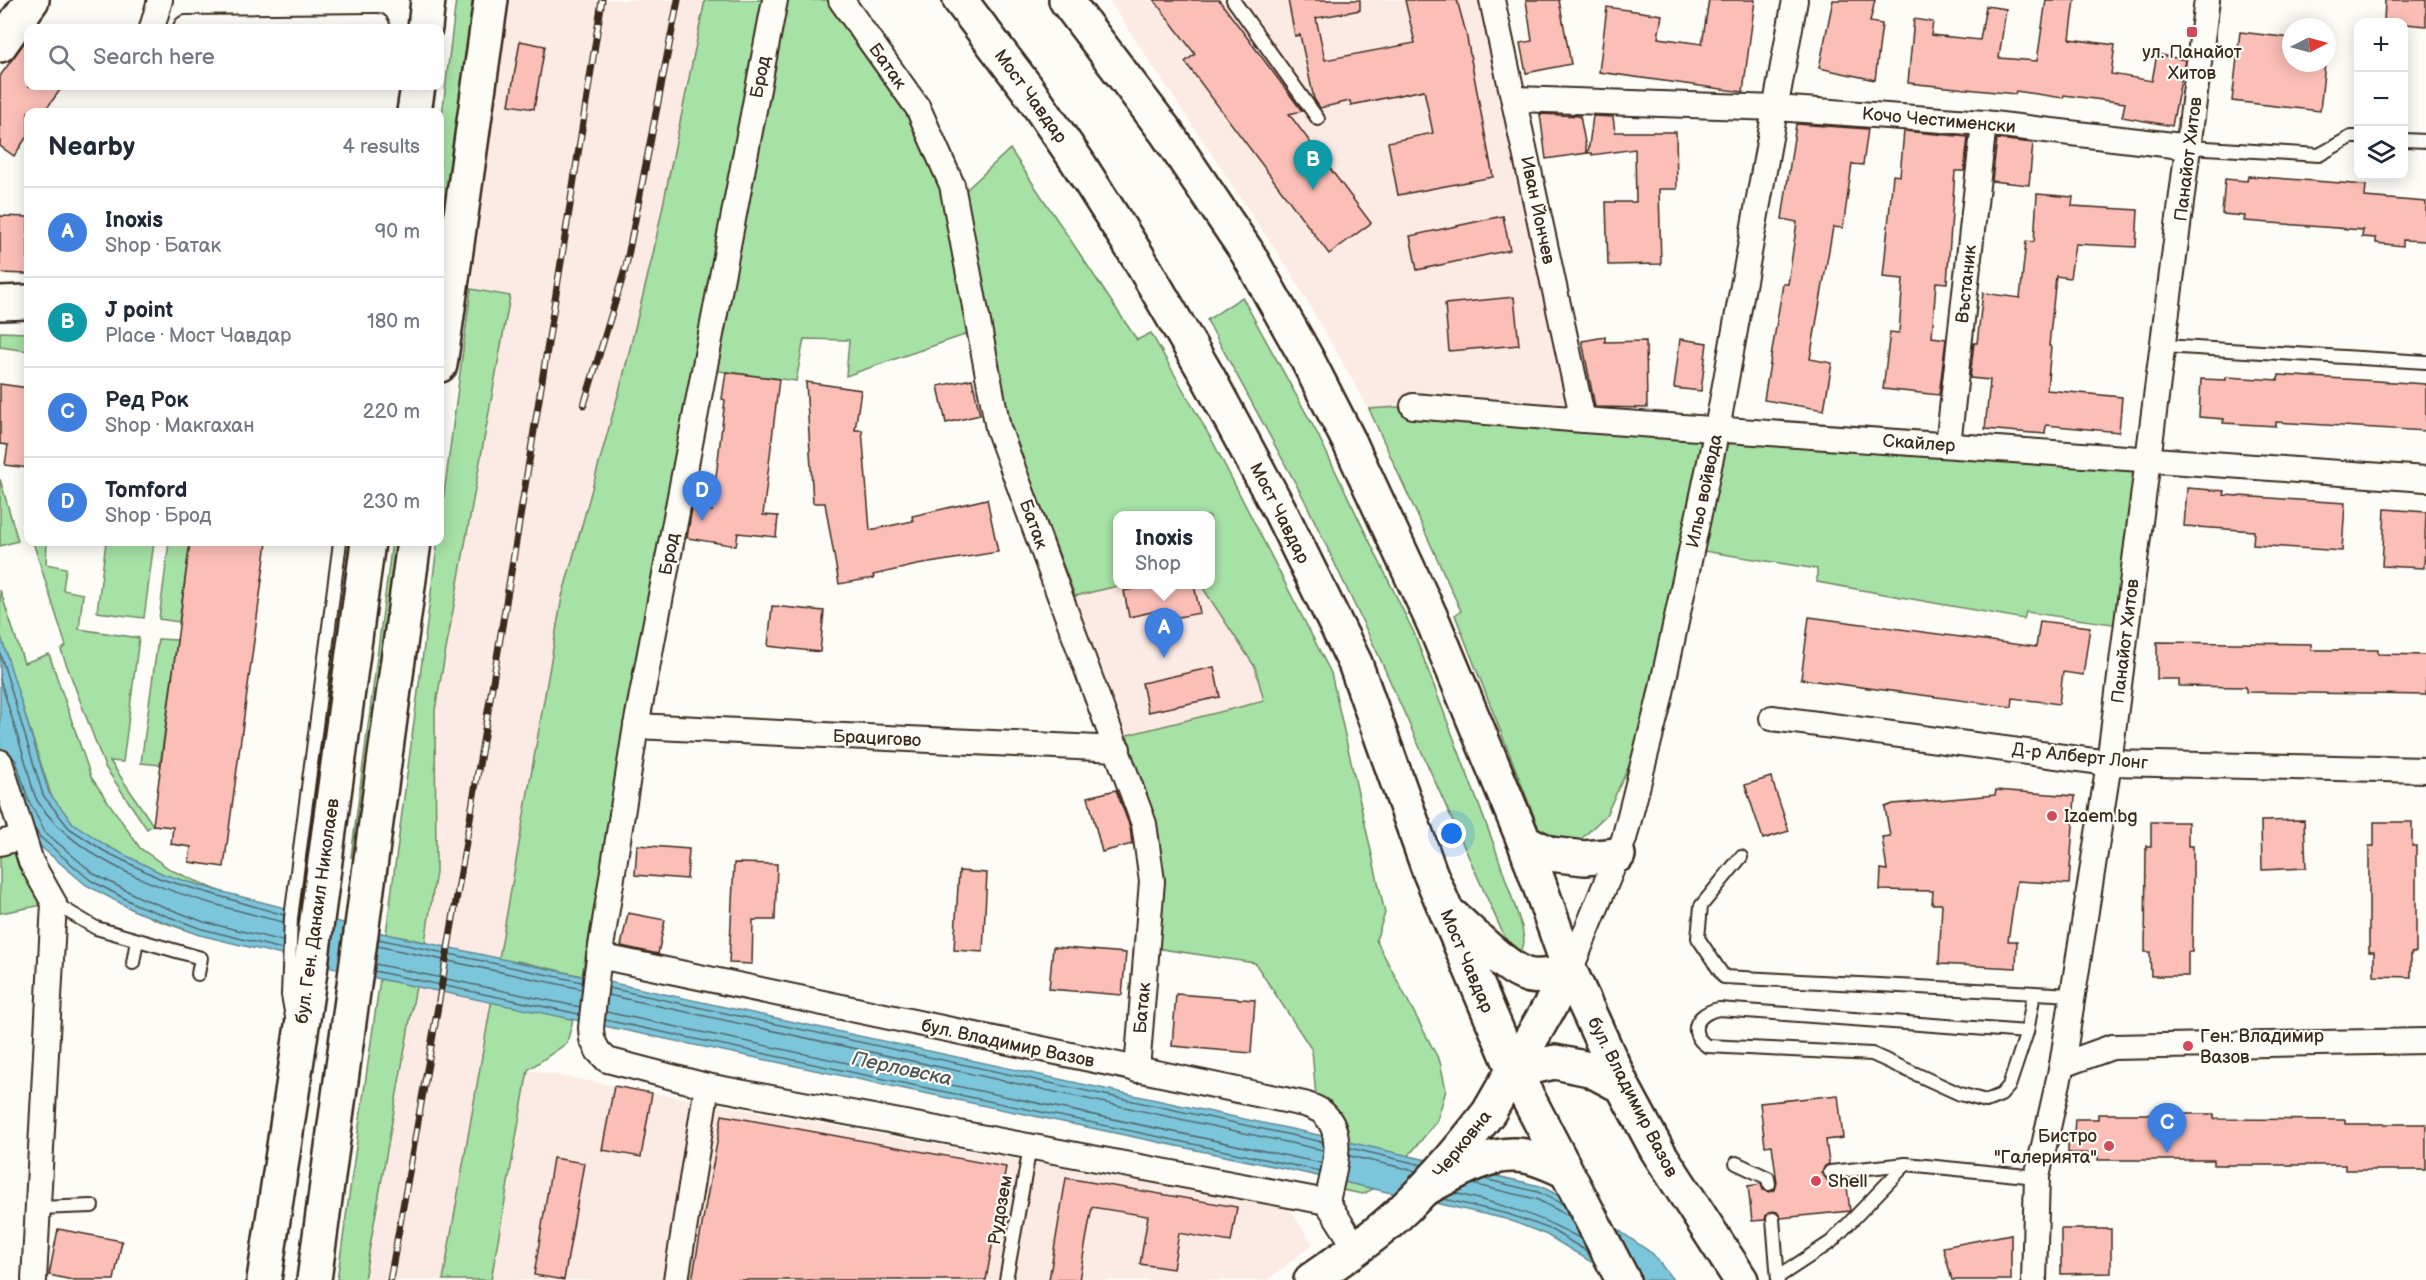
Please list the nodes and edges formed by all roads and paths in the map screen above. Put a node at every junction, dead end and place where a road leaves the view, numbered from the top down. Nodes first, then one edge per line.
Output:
1 (32, 0) edge
2 (160, 0) edge
3 (428, 0) edge
4 (491, 0) edge
5 (775, 0) edge
6 (841, 0) edge
7 (960, 0) edge
8 (1066, 0) edge
9 (1233, 0) edge
10 (1492, 0) edge
11 (1795, 0) edge
12 (2207, 0) edge
13 (154, 24) edge
14 (425, 24) edge
15 (13, 36) edge
16 (417, 90) edge
17 (1514, 99) junction
18 (415, 108) edge
19 (1776, 108) junction
20 (1318, 119) dead end
21 (1984, 123) junction
22 (2354, 137) edge
23 (2408, 140) edge
24 (2426, 141) edge
25 (2190, 147) junction
26 (448, 261) edge
27 (24, 302) edge
28 (0, 303) edge
29 (444, 313) edge
30 (2163, 346) junction
31 (2426, 362) edge
32 (1413, 405) dead end
33 (1583, 420) junction
34 (1717, 429) junction
35 (1948, 445) junction
36 (2148, 459) junction
37 (2426, 479) edge
38 (339, 546) edge
39 (367, 546) edge
40 (413, 546) edge
41 (1772, 718) dead end
42 (636, 726) junction
43 (1118, 749) junction
44 (0, 762) edge
45 (2109, 763) junction
46 (2426, 770) edge
47 (23, 837) junction
48 (1524, 842) junction
49 (0, 843) edge
50 (1618, 855) junction
51 (1741, 857) dead end
52 (54, 903) junction
53 (1445, 910) junction
54 (137, 940) junction
55 (133, 963) dead end
56 (598, 964) junction
57 (1570, 971) junction
58 (198, 974) dead end
59 (2034, 993) junction
60 (2073, 995) junction
61 (2027, 1032) junction
62 (2426, 1041) edge
63 (298, 1049) junction
64 (2062, 1065) junction
65 (1137, 1070) junction
66 (1514, 1071) junction
67 (707, 1086) junction
68 (1623, 1087) junction
69 (1030, 1147) junction
70 (1736, 1163) dead end
71 (1906, 1164) junction
72 (1564, 1170) junction
73 (1830, 1172) dead end
74 (2037, 1177) junction
75 (1771, 1180) dead end
76 (1428, 1187) junction
77 (1327, 1202) junction
78 (92, 1206) dead end
79 (38, 1208) junction
80 (1773, 1219) dead end
81 (1356, 1248) junction
82 (1778, 1278) edge
83 (34, 1280) edge
84 (264, 1280) edge
85 (314, 1280) edge
86 (676, 1280) edge
87 (1006, 1280) edge
88 (1311, 1280) edge
89 (1623, 1280) edge
90 (1741, 1280) edge
91 (2034, 1280) edge

1 - 15 main road
2 - 13 street
3 - 14 main road
4 - 26 main road
5 - 42 street, Брод
6 - 43 street, Батак
7 - 53 main road, Мост Чавдар
8 - 48 main road
9 - 20 lane
10 - 17 street, Иван Йончев
11 - 19 street, Ильо войвода
12 - 25 street, Панайот Хитов
16 - 18 main road
17 - 19 street, Кочо Честименски
17 - 33 street, Иван Йончев
19 - 21 street, Кочо Честименски
19 - 34 street, Ильо войвода
21 - 25 street, Кочо Честименски
21 - 35 street, Въстаник
22 - 25 lane, Кочо Честименски
23 - 24 lane
25 - 30 street, Панайот Хитов
26 - 29 main road
27 - 28 main road
30 - 31 lane
30 - 36 street, Панайот Хитов
32 - 33 street, Скайлер
33 - 34 street, Скайлер
34 - 35 street, Скайлер
34 - 50 street, Ильо войвода
35 - 36 street, Скайлер
36 - 37 street, Скайлер
36 - 45 street, Панайот Хитов
38 - 63 lane
39 - 63 main road, бул. Ген. Данаил Николаев
40 - 85 main road
41 - 45 street, Д-р Алберт Лонг
42 - 43 street, Брацигово
42 - 56 street, Брод
43 - 65 street, Батак
44 - 47 street
45 - 46 street, Д-р Алберт Лонг
45 - 60 street, Панайот Хитов
47 - 49 street
47 - 52 street
48 - 50 main road
48 - 57 main road
50 - 57 street, Ильо войвода
51 - 59 lane
52 - 54 lane
52 - 79 street
53 - 57 main road
53 - 66 main road, Мост Чавдар
54 - 55 lane
54 - 58 lane
56 - 65 street, бул. Владимир Вазов
56 - 67 street, Брод
57 - 66 main road, Черковна
57 - 68 main road, бул. Владимир Вазов
59 - 60 lane
59 - 61 lane
60 - 64 street, Панайот Хитов
61 - 61 lane
62 - 64 street
63 - 84 main road, бул. Ген. Данаил Николаев
64 - 74 street, Панайот Хитов
65 - 77 street, бул. Владимир Вазов
66 - 68 main road
66 - 72 main road
66 - 76 main road, Черковна
67 - 69 street
67 - 86 street
68 - 90 main road, бул. Владимир Вазов
69 - 77 street
69 - 87 lane, Рудозем
70 - 75 lane
71 - 73 lane
71 - 74 lane
71 - 82 lane
72 - 76 main road
72 - 89 main road
74 - 91 street, Панайот Хитов
76 - 81 main road, Черковна
77 - 81 street
78 - 79 lane
79 - 83 street
80 - 82 lane
81 - 88 main road, Черковна

